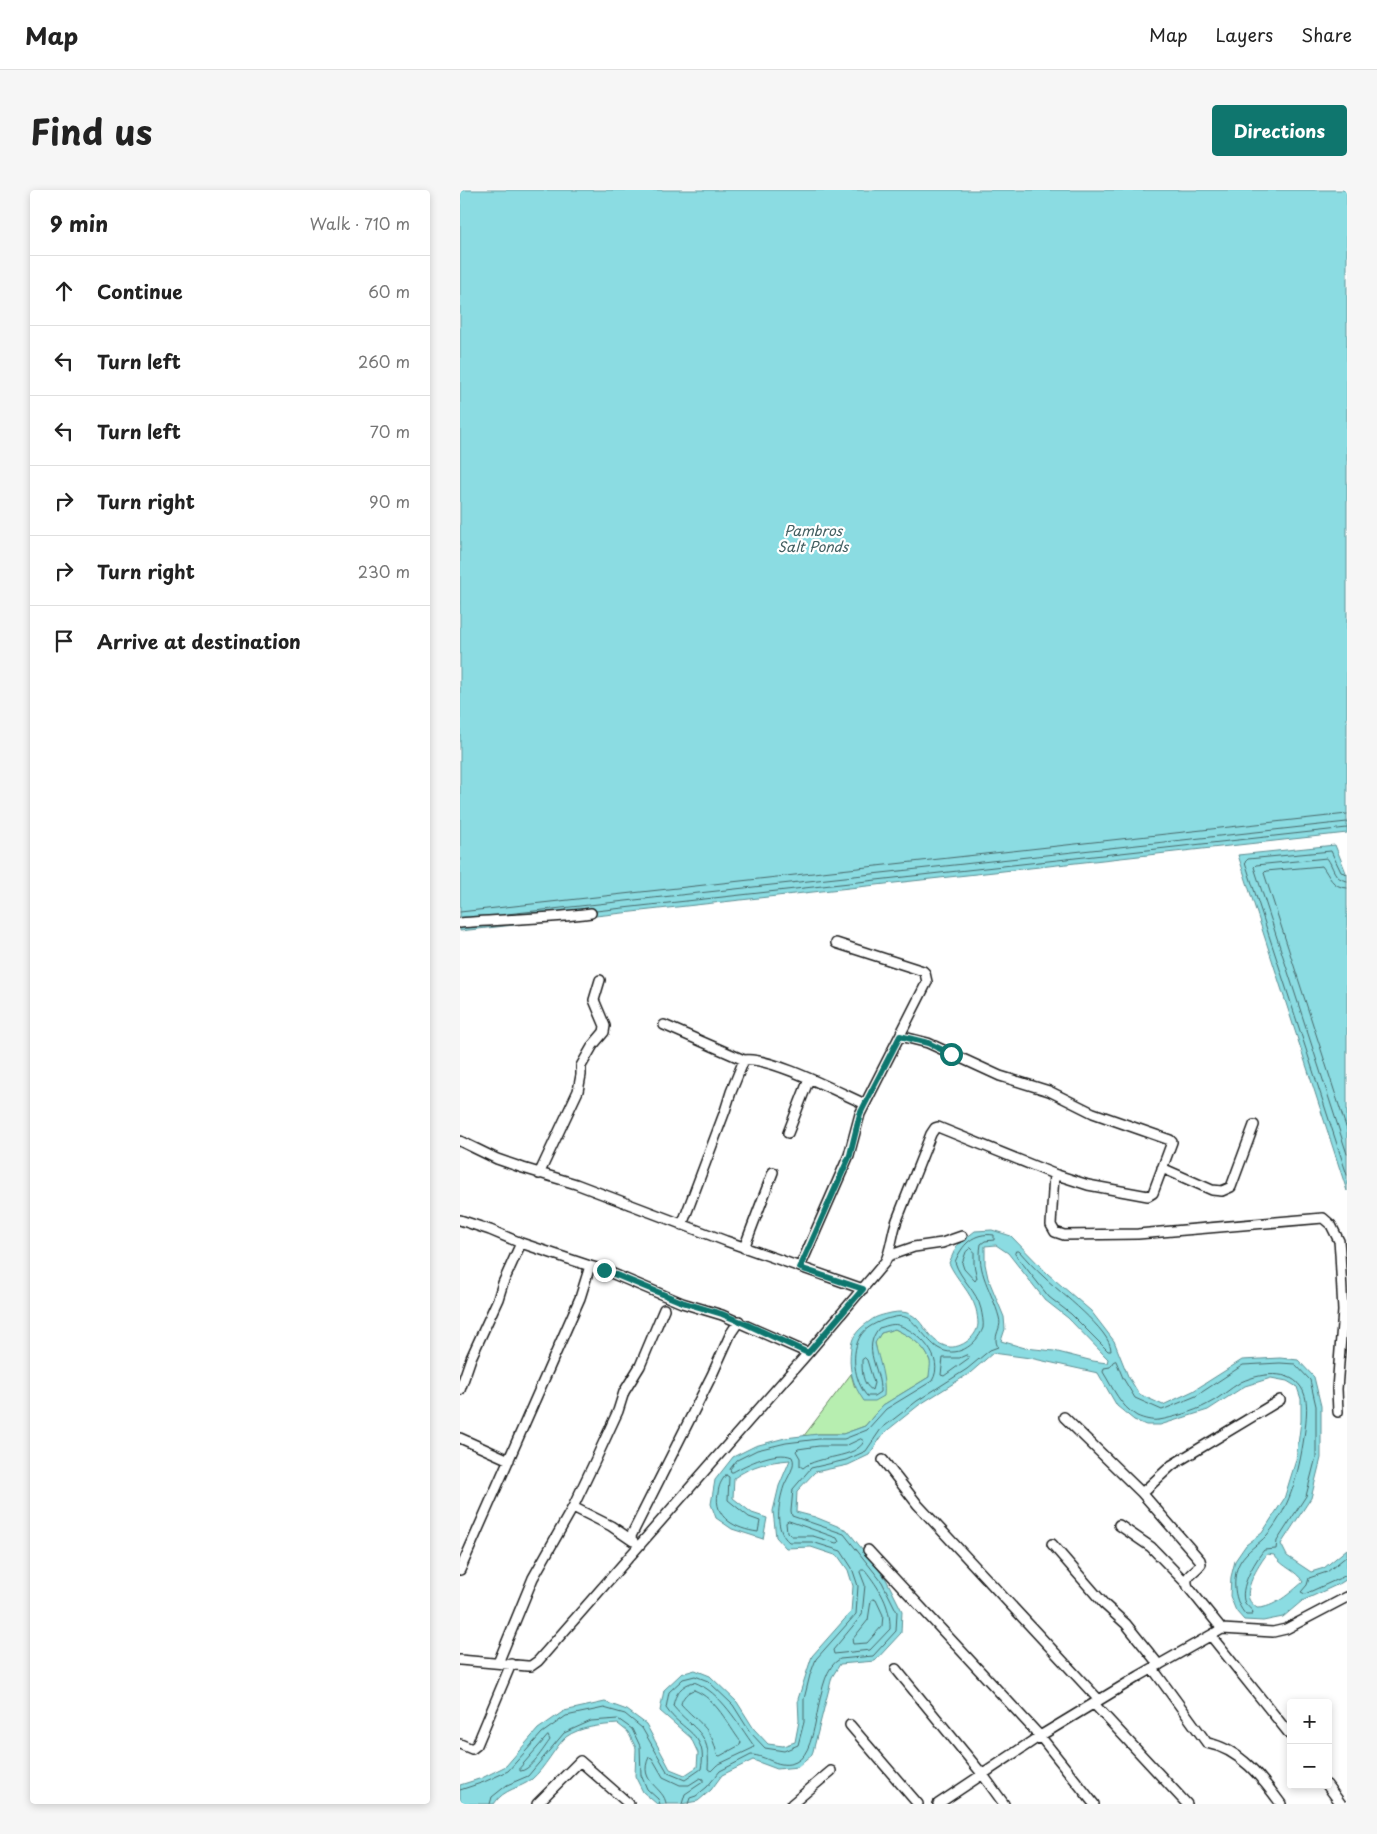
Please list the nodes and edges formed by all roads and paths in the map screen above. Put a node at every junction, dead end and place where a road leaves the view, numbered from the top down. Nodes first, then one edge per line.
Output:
1 (591, 913) dead end
2 (460, 923) edge
3 (836, 943) dead end
4 (600, 980) dead end
5 (664, 1024) dead end
6 (900, 1036) junction
7 (744, 1060) junction
8 (809, 1079) junction
9 (865, 1104) junction
10 (1254, 1125) dead end
11 (788, 1133) dead end
12 (460, 1141) edge
13 (1162, 1168) junction
14 (773, 1172) dead end
15 (539, 1174) junction
16 (1054, 1174) junction
17 (460, 1220) edge
18 (682, 1225) junction
19 (962, 1236) dead end
20 (521, 1243) junction
21 (744, 1248) junction
22 (888, 1256) junction
23 (590, 1266) junction
24 (800, 1268) junction
25 (863, 1289) junction
26 (664, 1309) dead end
27 (739, 1321) junction
28 (808, 1353) junction
29 (460, 1390) edge
30 (1280, 1400) dead end
31 (1338, 1412) dead end
32 (1064, 1417) dead end
33 (460, 1438) edge
34 (509, 1460) junction
35 (882, 1460) dead end
36 (1142, 1493) junction
37 (573, 1507) junction
38 (1119, 1525) dead end
39 (630, 1538) junction
40 (1052, 1544) dead end
41 (639, 1546) junction
42 (868, 1550) dead end
43 (460, 1570) edge
44 (1186, 1583) junction
45 (1347, 1597) edge
46 (1222, 1629) junction
47 (1210, 1636) junction
48 (460, 1660) edge
49 (498, 1664) junction
50 (511, 1664) junction
51 (1156, 1667) junction
52 (896, 1669) dead end
53 (1097, 1702) junction
54 (850, 1725) dead end
55 (1287, 1731) edge
56 (1040, 1736) junction
57 (460, 1744) edge
58 (832, 1771) dead end
59 (983, 1774) junction
60 (1330, 1789) edge
61 (537, 1804) edge
62 (629, 1804) edge
63 (792, 1804) edge
64 (918, 1804) edge
65 (938, 1804) edge
66 (1004, 1804) edge
67 (1094, 1804) edge
68 (1187, 1804) edge
69 (1281, 1804) edge
70 (1341, 1804) edge

1 - 2 street
3 - 6 street
4 - 15 street
5 - 7 street
6 - 9 street
6 - 13 street
7 - 8 street
7 - 18 street
8 - 9 street
8 - 11 street
9 - 24 street
10 - 13 street
12 - 15 street
13 - 16 street
14 - 21 street
15 - 18 street
16 - 22 street
16 - 31 street
17 - 20 street
18 - 21 street
19 - 22 street
20 - 23 street
20 - 29 street
21 - 24 street
22 - 25 street
23 - 27 street
23 - 34 street
24 - 25 street
25 - 28 street
26 - 37 street
27 - 28 street
27 - 39 street
28 - 41 street
30 - 36 street
32 - 36 street
33 - 34 street
34 - 43 street
35 - 53 street
36 - 44 street
37 - 39 street
37 - 49 street
38 - 44 street
39 - 41 street
40 - 51 street
41 - 50 street
42 - 56 street
44 - 46 street
45 - 46 street
46 - 47 street
47 - 51 street
47 - 55 street
48 - 49 street
49 - 50 street
50 - 57 street
51 - 53 street
51 - 69 street
52 - 59 street
53 - 56 street
53 - 68 street
54 - 64 street
56 - 59 street
56 - 67 street
58 - 63 street
59 - 65 street
59 - 66 street
60 - 70 street
61 - 62 street

